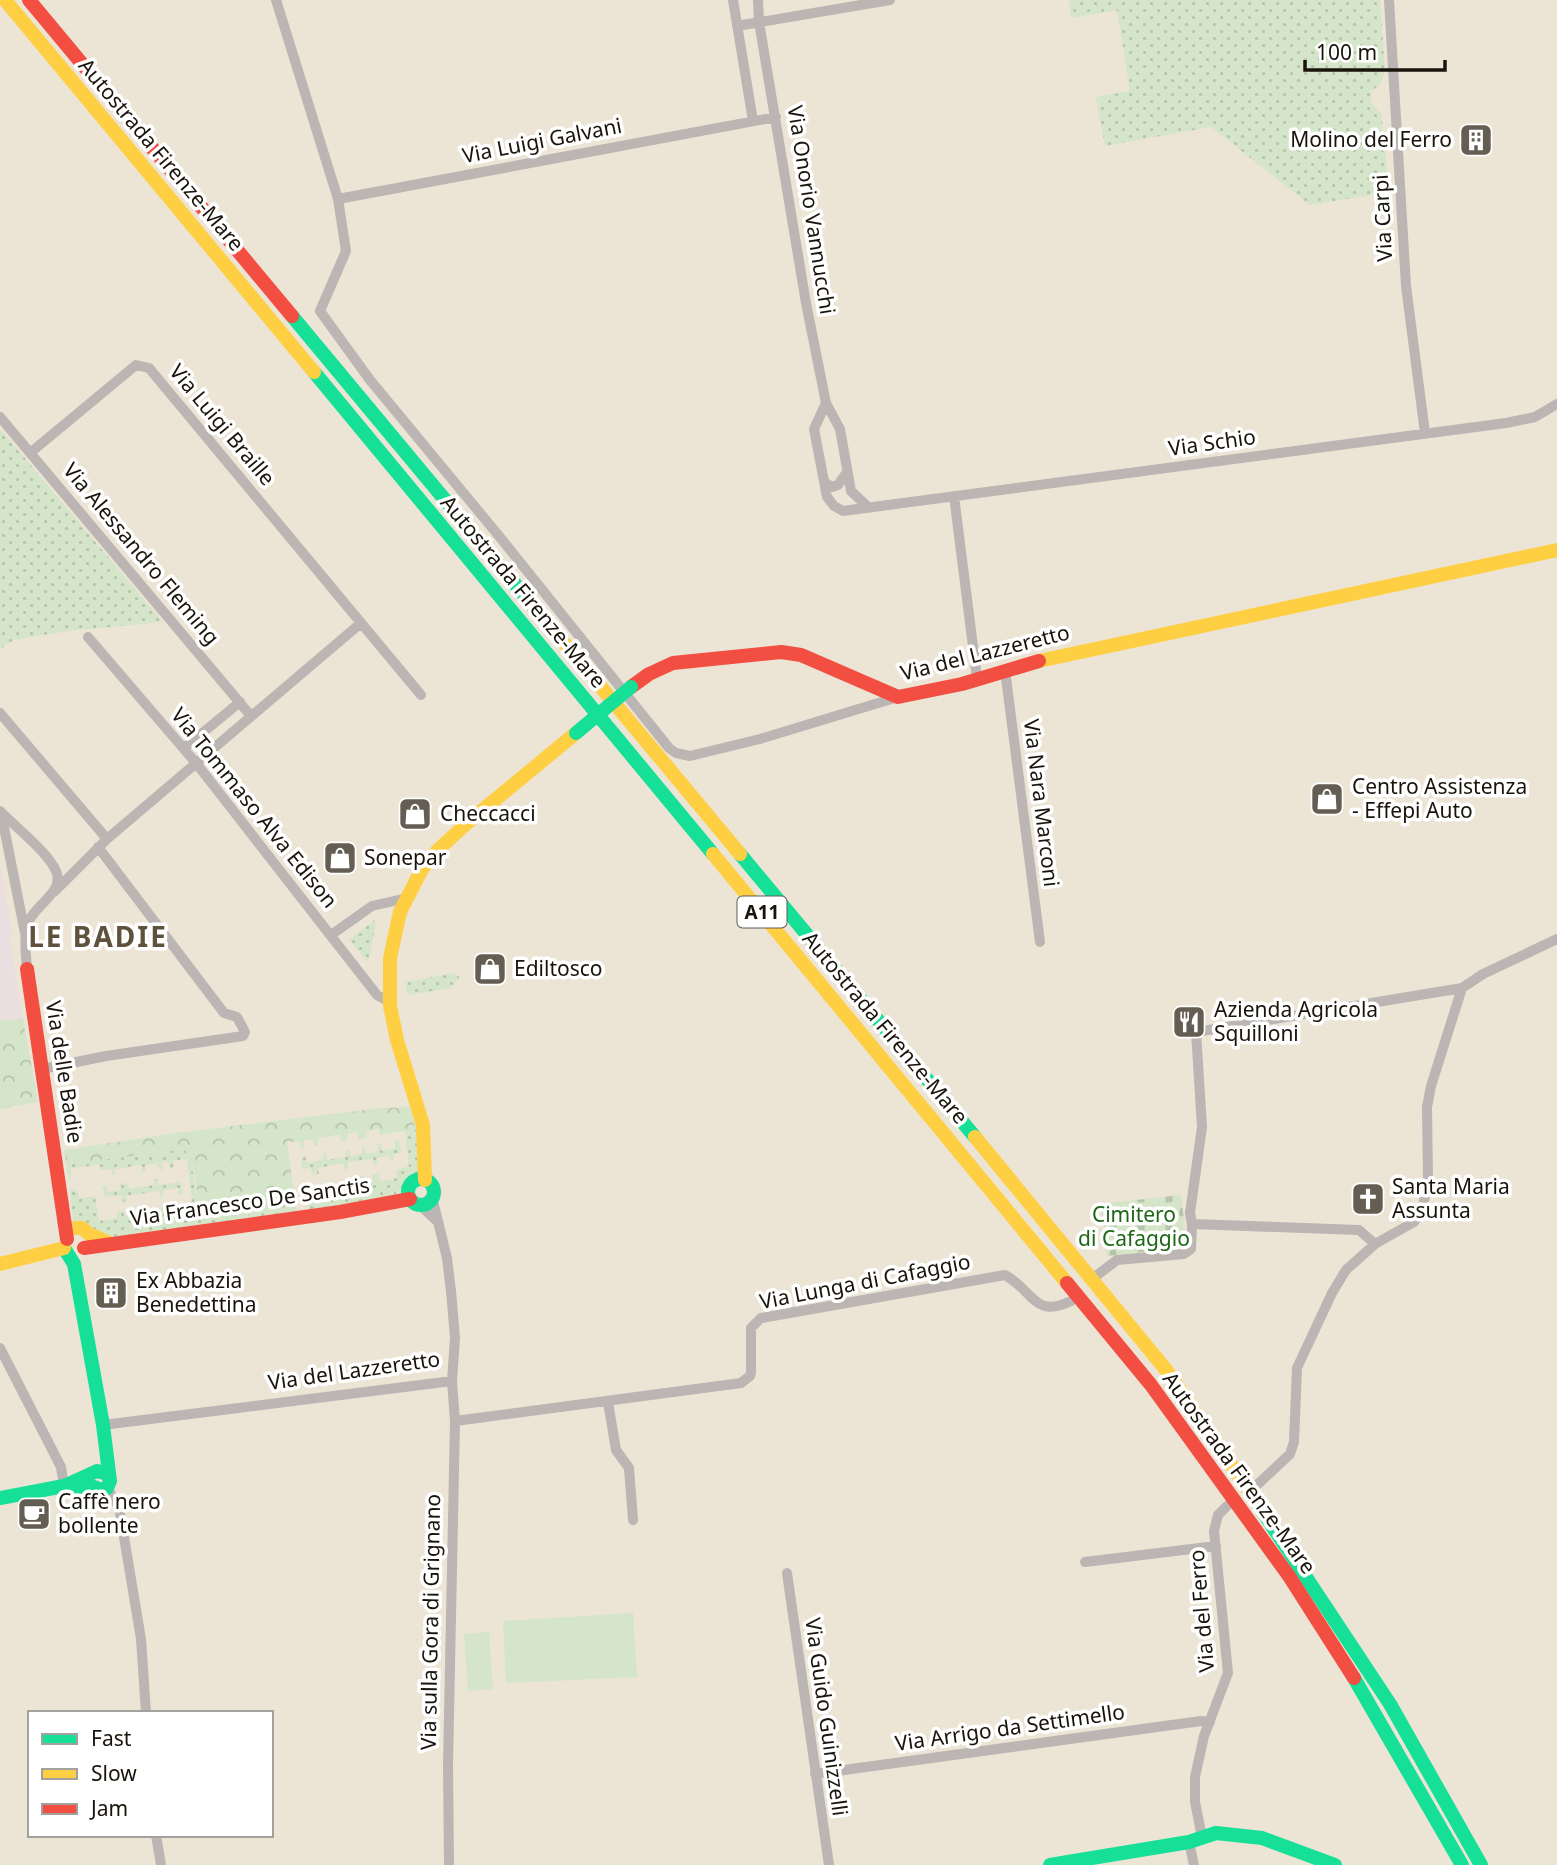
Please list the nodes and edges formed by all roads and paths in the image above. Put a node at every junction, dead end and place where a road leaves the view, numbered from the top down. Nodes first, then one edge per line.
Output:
1 (5, 0) edge
2 (29, 0) edge
3 (276, 0) edge
4 (733, 0) edge
5 (758, 0) edge
6 (890, 0) edge
7 (1390, 0) edge
8 (759, 22) junction
9 (737, 26) junction
10 (776, 117) junction
11 (753, 121) junction
12 (338, 200) junction
13 (826, 403) junction
14 (1557, 404) edge
15 (1557, 414) edge
16 (1535, 417) junction
17 (0, 418) edge
18 (1425, 433) junction
19 (30, 453) junction
20 (847, 471) junction
21 (824, 482) junction
22 (954, 496) junction
23 (869, 508) junction
24 (1557, 550) edge
25 (361, 623) junction
26 (88, 636) dead end
27 (1004, 670) junction
28 (977, 677) junction
29 (421, 695) dead end
30 (898, 697) junction
31 (240, 702) junction
32 (0, 713) edge
33 (251, 716) junction
34 (184, 748) junction
35 (196, 763) junction
36 (1, 812) edge
37 (29, 838) junction
38 (103, 843) junction
39 (9, 847) junction
40 (56, 870) junction
41 (73, 874) junction
42 (15, 886) junction
43 (54, 892) junction
44 (407, 898) junction
45 (44, 901) junction
46 (331, 935) junction
47 (26, 937) junction
48 (1557, 939) edge
49 (1040, 942) dead end
50 (27, 969) joint
51 (1462, 988) junction
52 (389, 1002) junction
53 (42, 1069) junction
54 (423, 1180) junction
55 (414, 1199) junction
56 (1192, 1224) junction
57 (1375, 1244) junction
58 (75, 1246) junction
59 (0, 1264) edge
60 (1096, 1276) dead end
61 (1071, 1301) dead end
62 (0, 1348) edge
63 (452, 1381) junction
64 (608, 1402) junction
65 (455, 1421) junction
66 (103, 1425) junction
67 (100, 1479) junction
68 (1256, 1485) dead end
69 (64, 1486) junction
70 (0, 1498) edge
71 (1227, 1506) dead end
72 (633, 1520) dead end
73 (1216, 1546) junction
74 (1085, 1562) dead end
75 (786, 1573) dead end
76 (146, 1711) edge
77 (1210, 1722) junction
78 (815, 1774) junction
79 (156, 1837) edge
80 (1196, 1839) junction
81 (161, 1865) edge
82 (449, 1865) edge
83 (829, 1865) edge
84 (1050, 1865) edge
85 (1194, 1865) edge
86 (1335, 1865) edge
87 (1462, 1865) edge
88 (1481, 1865) edge

1 - 87 main road, Autostrada Firenze-Mare / A11
2 - 88 main road, Autostrada Firenze-Mare / A11
3 - 12 street
4 - 9 street, Via Onorio Vannucchi
5 - 8 street, Via Onorio Vannucchi
6 - 8 street
7 - 18 street, Via Carpi
8 - 9 street
8 - 10 street, Via Onorio Vannucchi
9 - 11 street, Via Onorio Vannucchi
10 - 11 street, Via Luigi Galvani
10 - 13 street, Via Onorio Vannucchi
11 - 12 street, Via Luigi Galvani
12 - 30 street
13 - 20 street, Via Onorio Vannucchi
13 - 21 street, Via Onorio Vannucchi
14 - 16 street, Via Schio
15 - 16 street
16 - 18 street, Via Schio
17 - 19 street, Via Alessandro Fleming
18 - 22 street, Via Schio
19 - 25 street, Via Luigi Braille
19 - 31 street, Via Alessandro Fleming
20 - 21 street
20 - 23 street, Via Onorio Vannucchi
21 - 23 street, Via Onorio Vannucchi
22 - 23 street, Via Schio
22 - 28 street
24 - 27 main road, Via del Lazzeretto
25 - 29 street, Via Luigi Braille
25 - 33 street
26 - 34 street, Via Tommaso Alva Edison
27 - 28 main road, Via del Lazzeretto
27 - 49 street, Via Nara Marconi
28 - 30 main road, Via del Lazzeretto
30 - 44 main road, Via del Lazzeretto, bridge
31 - 33 street, Via Alessandro Fleming
31 - 34 street
32 - 38 street
33 - 35 street
34 - 35 street, Via Tommaso Alva Edison
35 - 38 street
35 - 46 street, Via Tommaso Alva Edison
36 - 37 street, Via delle Badie
36 - 39 street, Via delle Badie
37 - 39 street
37 - 40 street, Via delle Badie
38 - 41 street
38 - 53 street
39 - 42 street, Via delle Badie
40 - 41 street
40 - 43 street
41 - 43 street
42 - 45 street
42 - 47 street, Via delle Badie
43 - 45 street, Via delle Badie
44 - 46 street
44 - 52 main road, Via del Lazzeretto
45 - 47 street, Via delle Badie
46 - 52 street, Via Tommaso Alva Edison
47 - 50 street, Via delle Badie
48 - 51 street
50 - 53 main road, Via delle Badie
51 - 56 street
51 - 57 street
52 - 54 main road, Via del Lazzeretto
53 - 58 main road, Via delle Badie
54 - 55 main road, Via del Lazzeretto
54 - 55 main road, Via del Lazzeretto
55 - 58 main road, Via Francesco De Sanctis
55 - 63 street, Via del Lazzeretto
56 - 57 street
56 - 60 street
57 - 68 street
58 - 59 main road
58 - 66 main road, Via delle Badie
61 - 64 street, Via Lunga di Cafaggio
62 - 69 street
63 - 65 street, Via sulla Gora di Grignano
63 - 66 street, Via del Lazzeretto
64 - 65 street, Via Lunga di Cafaggio
64 - 72 street
65 - 82 street, Via sulla Gora di Grignano
66 - 67 main road, Via delle Badie
67 - 69 main road
67 - 76 street, Via delle Badie
69 - 70 main road
71 - 73 street, Via del Ferro
73 - 74 street
73 - 77 street, Via del Ferro
75 - 78 street, Via Guido Guinizzelli
77 - 78 street, Via Arrigo da Settimello
77 - 80 street, Via del Ferro
78 - 83 street, Via Guido Guinizzelli
79 - 81 street
80 - 84 main road
80 - 85 street, Via del Ferro
80 - 86 main road

